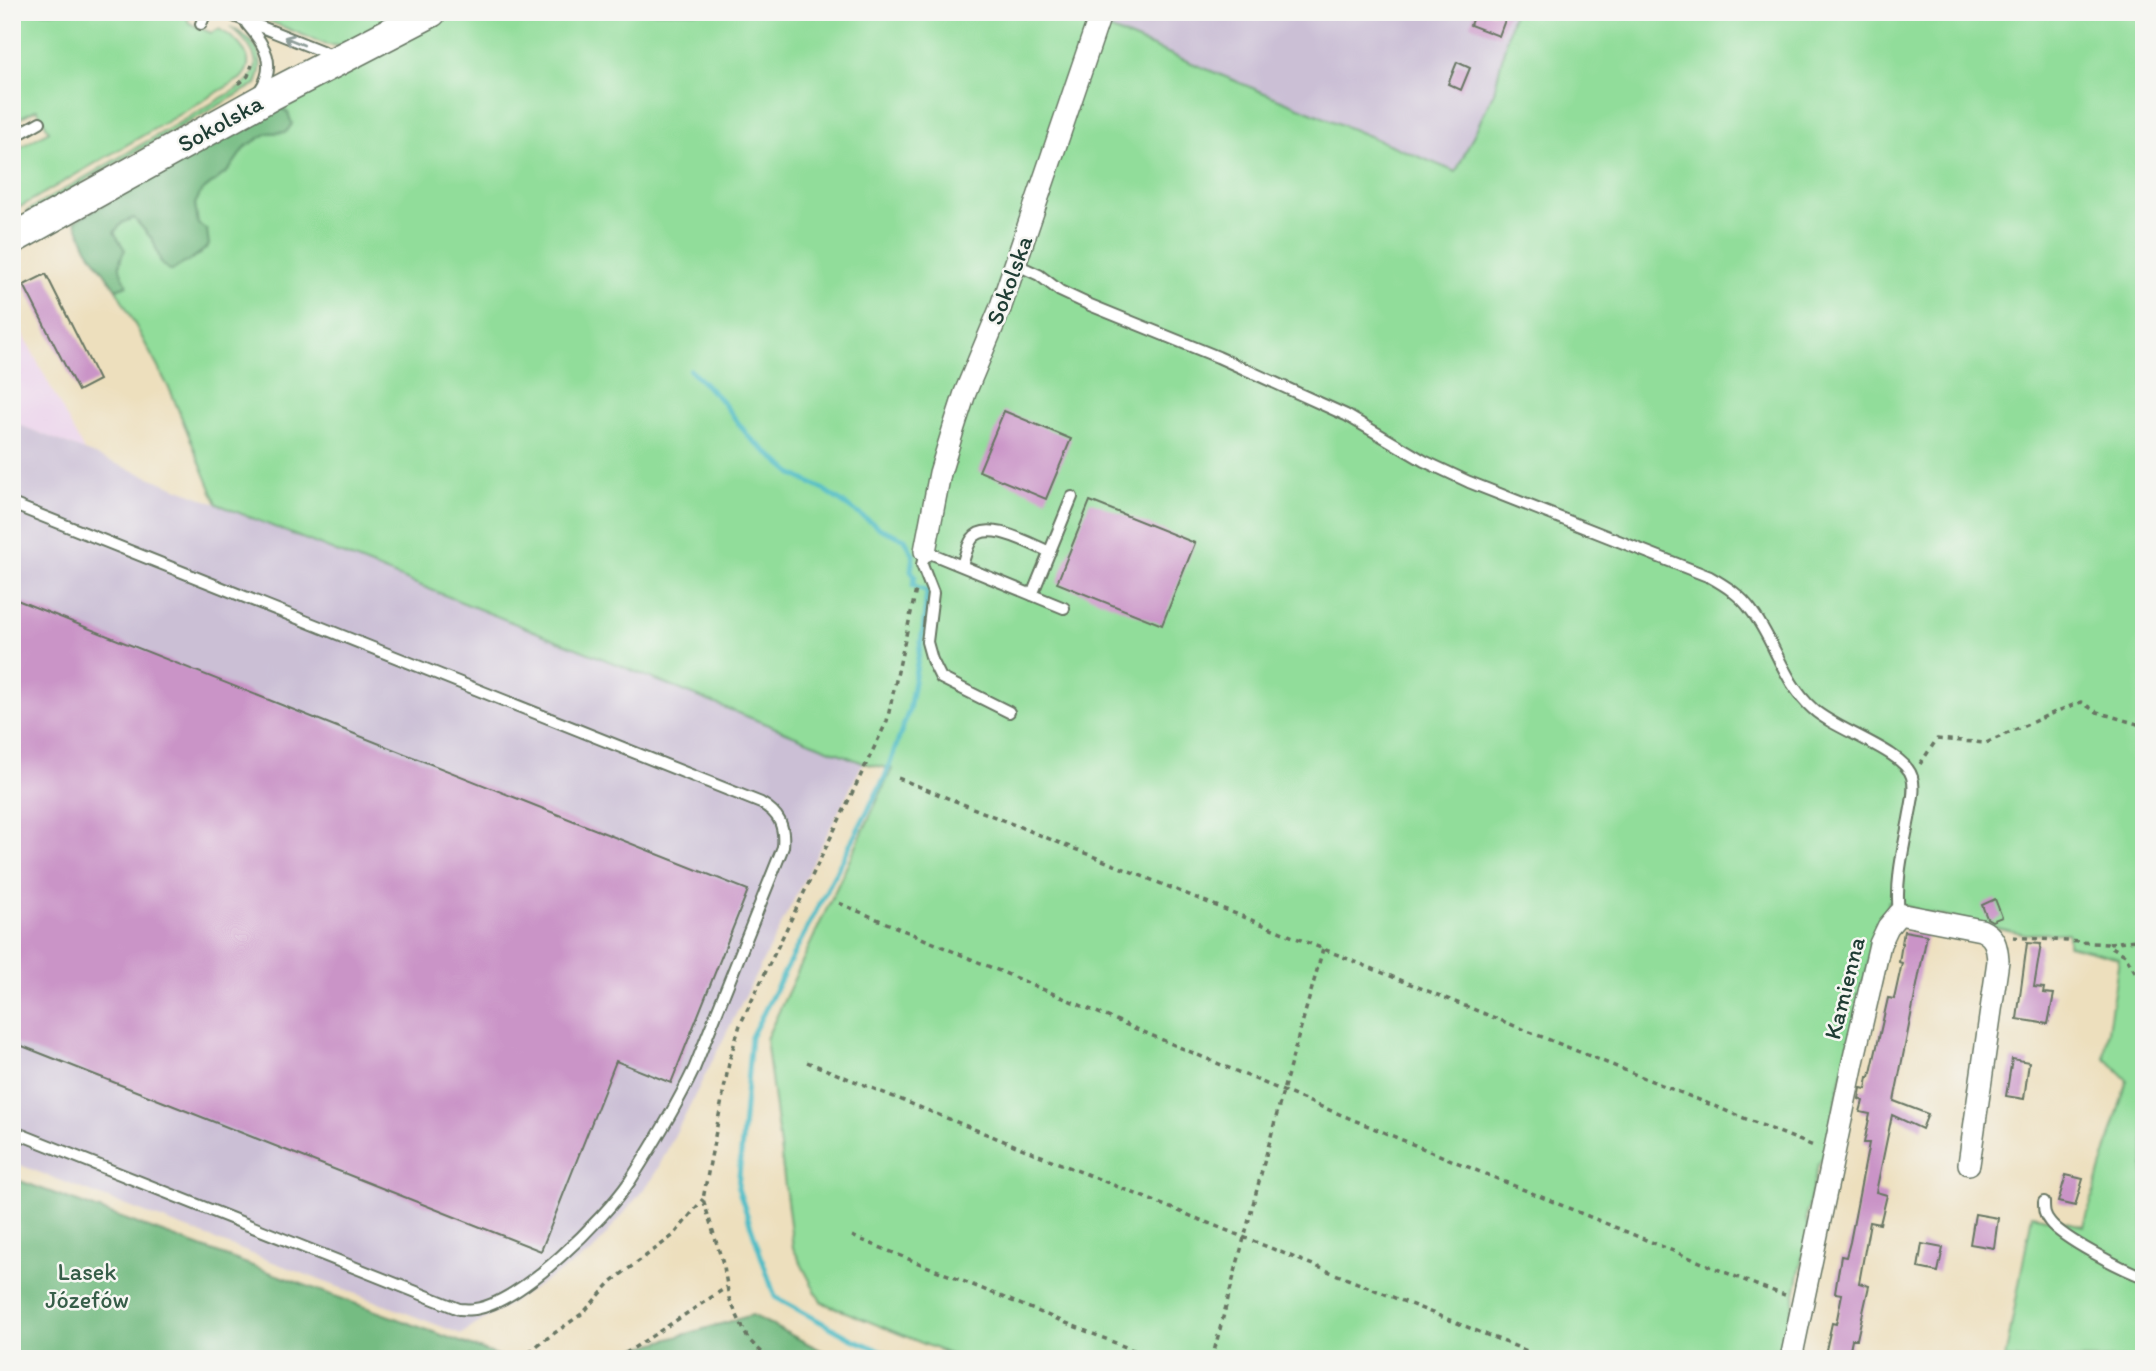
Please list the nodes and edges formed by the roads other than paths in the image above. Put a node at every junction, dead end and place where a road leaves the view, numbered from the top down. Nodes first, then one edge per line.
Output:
1 (206, 12) edge
2 (224, 12) edge
3 (431, 12) edge
4 (1101, 12) edge
5 (244, 21) junction
6 (201, 24) dead end
7 (344, 59) junction
8 (242, 97) junction
9 (40, 122) dead end
10 (12, 138) edge
11 (16, 231) edge
12 (1015, 264) junction
13 (1072, 497) dead end
14 (12, 504) edge
15 (925, 551) junction
16 (1050, 552) junction
17 (962, 565) junction
18 (1032, 595) junction
19 (1064, 608) dead end
20 (1009, 712) dead end
21 (1899, 914) junction
22 (12, 1131) edge
23 (1969, 1164) dead end
24 (2044, 1202) dead end
25 (2144, 1277) edge
26 (1791, 1359) edge

1 - 6 lane
2 - 5 lane
3 - 7 street, Sokolska
4 - 12 street, Sokolska
7 -> 5 lane
5 - 8 lane
7 - 8 street, Sokolska
8 - 11 street, Sokolska
9 - 10 lane
12 - 15 street, Sokolska
12 - 21 lane
13 - 16 lane
14 - 22 lane
15 - 17 lane
15 - 20 lane
16 - 17 lane
16 - 18 lane
17 - 18 lane
18 - 19 lane
21 - 23 street
21 - 26 street, Kamienna
24 - 25 lane

